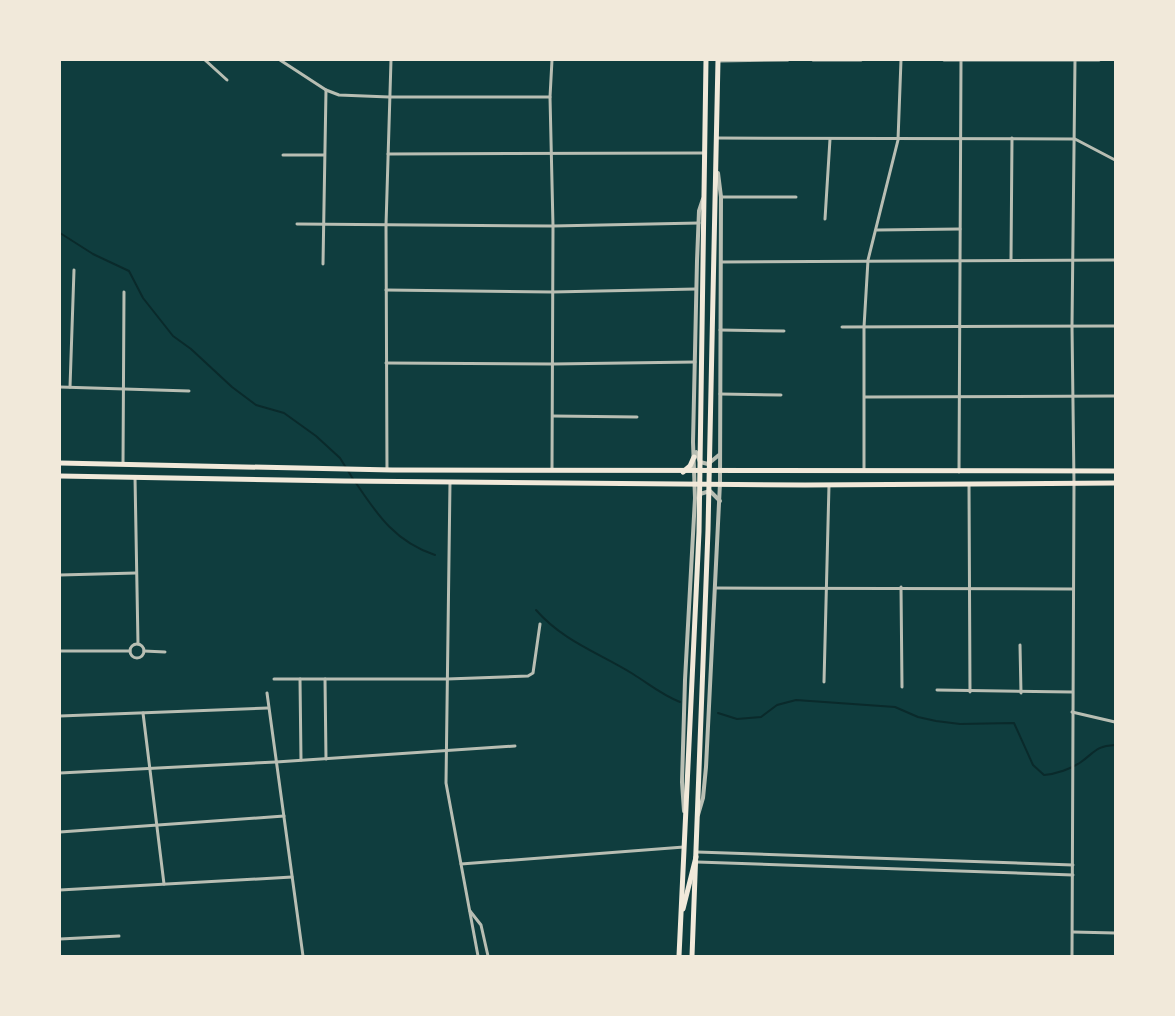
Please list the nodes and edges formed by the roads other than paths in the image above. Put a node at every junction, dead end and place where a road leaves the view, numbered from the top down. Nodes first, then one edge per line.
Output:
1 (204, 60) edge
2 (280, 60) edge
3 (391, 60) edge
4 (552, 60) edge
5 (706, 60) edge
6 (788, 60) edge
7 (813, 60) edge
8 (861, 60) edge
9 (901, 60) edge
10 (944, 60) edge
11 (961, 60) edge
12 (1012, 60) edge
13 (1075, 60) edge
14 (1099, 60) edge
15 (718, 61) edge
16 (227, 80) dead end
17 (326, 90) junction
18 (389, 97) junction
19 (550, 97) junction
20 (717, 138) junction
21 (960, 138) junction
22 (1012, 138) junction
23 (830, 139) junction
24 (1075, 139) junction
25 (898, 140) junction
26 (704, 153) junction
27 (388, 154) junction
28 (283, 155) dead end
29 (324, 155) junction
30 (551, 155) junction
31 (1115, 160) edge
32 (716, 166) junction
33 (704, 197) junction
34 (721, 197) junction
35 (796, 197) dead end
36 (824, 219) dead end
37 (699, 223) junction
38 (297, 224) dead end
39 (323, 224) junction
40 (386, 225) junction
41 (553, 226) junction
42 (960, 229) junction
43 (877, 230) junction
44 (959, 259) junction
45 (1073, 259) junction
46 (868, 260) junction
47 (1011, 260) junction
48 (1115, 260) edge
49 (721, 262) junction
50 (323, 264) dead end
51 (74, 270) dead end
52 (696, 289) junction
53 (386, 290) junction
54 (124, 292) dead end
55 (552, 292) junction
56 (1072, 326) junction
57 (1115, 326) edge
58 (842, 327) dead end
59 (864, 327) junction
60 (959, 327) junction
61 (720, 330) junction
62 (784, 330) dead end
63 (695, 362) junction
64 (386, 363) junction
65 (553, 364) junction
66 (60, 386) edge
67 (70, 387) junction
68 (123, 388) junction
69 (189, 391) dead end
70 (720, 394) junction
71 (781, 395) dead end
72 (959, 395) junction
73 (1074, 396) junction
74 (1115, 396) edge
75 (865, 397) junction
76 (553, 416) junction
77 (637, 417) dead end
78 (694, 442) junction
79 (719, 455) junction
80 (694, 457) junction
81 (60, 462) edge
82 (123, 464) junction
83 (387, 470) junction
84 (552, 470) junction
85 (1074, 471) junction
86 (1115, 471) edge
87 (683, 472) junction
88 (695, 472) junction
89 (720, 472) junction
90 (864, 472) junction
91 (960, 472) junction
92 (60, 476) edge
93 (135, 478) junction
94 (450, 482) junction
95 (694, 483) junction
96 (720, 483) junction
97 (970, 483) junction
98 (1074, 483) junction
99 (1115, 483) edge
100 (829, 484) junction
101 (695, 500) junction
102 (720, 501) junction
103 (136, 574) junction
104 (60, 575) edge
105 (827, 587) junction
106 (901, 587) junction
107 (715, 588) junction
108 (968, 588) junction
109 (1073, 589) junction
110 (540, 624) dead end
111 (138, 644) junction
112 (1020, 645) dead end
113 (60, 651) edge
114 (130, 651) junction
115 (144, 651) junction
116 (165, 652) dead end
117 (274, 679) dead end
118 (300, 679) junction
119 (325, 679) junction
120 (447, 679) junction
121 (824, 682) dead end
122 (902, 687) dead end
123 (937, 690) dead end
124 (970, 692) junction
125 (1072, 692) junction
126 (267, 693) dead end
127 (1021, 693) junction
128 (268, 708) junction
129 (1072, 712) junction
130 (143, 713) junction
131 (60, 716) edge
132 (1115, 722) edge
133 (514, 746) dead end
134 (447, 750) junction
135 (326, 759) junction
136 (301, 760) junction
137 (276, 762) junction
138 (150, 768) junction
139 (60, 773) edge
140 (698, 815) junction
141 (284, 816) junction
142 (686, 824) junction
143 (157, 825) junction
144 (60, 832) edge
145 (685, 847) junction
146 (697, 852) junction
147 (697, 862) junction
148 (461, 864) junction
149 (1073, 865) junction
150 (1074, 875) junction
151 (292, 877) junction
152 (164, 884) junction
153 (60, 890) edge
154 (470, 910) junction
155 (681, 915) junction
156 (1072, 932) junction
157 (1115, 933) edge
158 (119, 936) dead end
159 (60, 939) edge
160 (303, 956) edge
161 (478, 956) edge
162 (488, 956) edge
163 (679, 956) edge
164 (692, 956) edge
165 (1072, 956) edge

1 - 16 street
2 - 17 street
3 - 18 street
4 - 19 street
5 - 26 main road
6 - 15 street
7 - 8 street
9 - 25 street
10 - 11 street
11 - 12 street
11 - 21 street
12 - 13 street
13 - 14 street
13 - 24 street
15 - 20 main road
17 - 18 street
17 - 29 street
18 - 19 street
18 - 27 street
19 - 30 street
20 - 23 street
20 - 32 main road
21 - 22 street
21 - 25 street
21 - 42 street
22 - 24 street
22 - 47 street
23 - 25 street
23 - 36 street
24 - 31 street
24 - 45 street
25 - 43 street
26 - 30 street
26 - 33 main road
27 - 30 street
27 - 40 street
28 - 29 street
29 - 39 street
30 - 41 street
32 - 34 street
32 - 140 main road
33 - 37 street
33 - 142 main road
34 - 35 street
34 - 49 street
37 - 41 street
37 - 52 street
38 - 39 street
39 - 40 street
39 - 50 street
40 - 41 street
40 - 53 street
41 - 55 street
42 - 43 street
42 - 44 street
43 - 46 street
44 - 46 street
44 - 47 street
44 - 60 street
45 - 47 street
45 - 48 street
45 - 56 street
46 - 49 street
46 - 59 street
49 - 61 street
51 - 67 street
52 - 55 street
52 - 63 street
53 - 55 street
53 - 64 street
54 - 68 street
55 - 65 street
56 - 57 street
56 - 60 street
56 - 73 street
58 - 59 street
59 - 60 street
59 - 75 street
60 - 72 street
61 - 62 street
61 - 70 street
63 - 65 street
63 - 78 street
64 - 65 street
64 - 83 street
65 - 76 street
66 - 67 street
67 - 68 street
68 - 69 street
68 - 82 street
70 - 71 street
70 - 79 street
72 - 73 street
72 - 75 street
72 - 91 street
73 - 74 street
73 - 85 street
75 - 90 street
76 - 77 street
76 - 84 street
78 - 79 street
78 - 80 street
79 - 89 street
80 - 87 main road
80 - 88 street
81 - 82 main road
82 - 83 main road
83 - 84 main road
84 - 87 main road
85 - 86 main road
85 - 91 main road
85 - 98 street
87 - 88 main road
88 - 89 main road
88 - 95 street
89 - 90 main road
89 - 96 street
90 - 91 main road
92 - 93 main road
93 - 94 main road
93 - 103 street
94 - 95 main road
94 - 120 street
95 - 96 main road
95 - 101 street
96 - 100 main road
96 - 102 street
97 - 98 main road
97 - 100 main road
97 - 108 street
98 - 99 main road
98 - 109 street
100 - 105 street
101 - 102 street
101 - 142 street
102 - 107 street
103 - 104 street
103 - 111 street
105 - 106 street
105 - 107 street
105 - 121 street
106 - 108 street
106 - 122 street
107 - 140 street
108 - 109 street
108 - 124 street
109 - 125 street
110 - 120 street
111 - 114 street
111 - 115 street
112 - 127 street
113 - 114 street
114 - 115 street
115 - 116 street
117 - 118 street
118 - 119 street
118 - 136 street
119 - 120 street
119 - 135 street
120 - 134 street
123 - 124 street
124 - 127 street
125 - 127 street
125 - 129 street
126 - 128 street
128 - 130 street
128 - 137 street
129 - 132 street
129 - 149 street
130 - 131 street
130 - 138 street
133 - 134 street
134 - 135 street
134 - 148 street
135 - 136 street
136 - 137 street
137 - 138 street
137 - 141 street
138 - 139 street
138 - 143 street
140 - 146 main road
141 - 143 street
141 - 151 street
142 - 145 main road
143 - 144 street
143 - 152 street
145 - 148 street
145 - 155 main road
146 - 147 main road
146 - 149 street
146 - 155 main road
147 - 150 street
147 - 164 main road
148 - 154 street
149 - 150 street
150 - 156 street
151 - 152 street
151 - 160 street
152 - 153 street
154 - 161 street
154 - 162 street
155 - 163 main road
156 - 157 street
156 - 165 street
158 - 159 street

